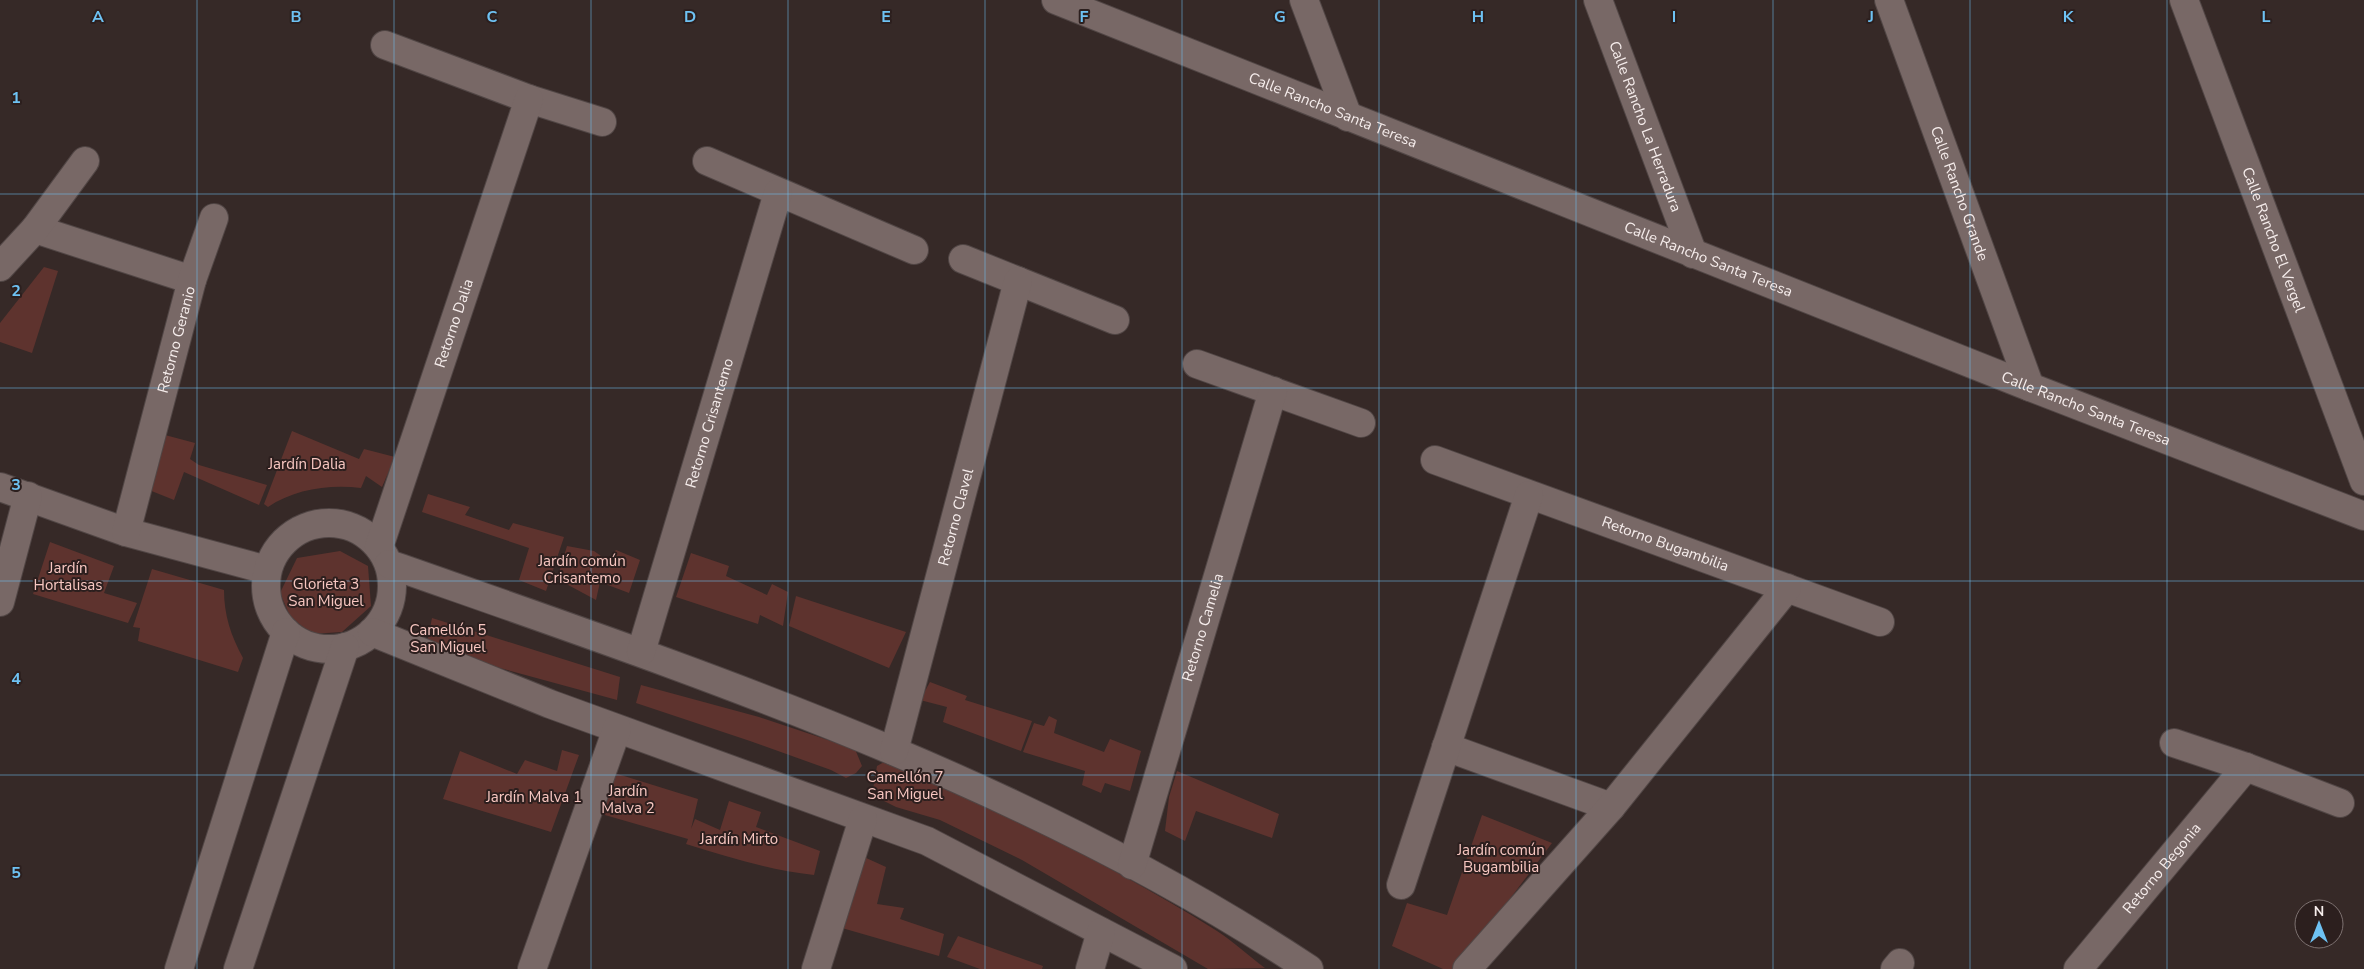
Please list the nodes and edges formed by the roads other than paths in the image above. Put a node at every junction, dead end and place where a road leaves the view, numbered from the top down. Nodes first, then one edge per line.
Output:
1 (1056, 0) edge
2 (1304, 0) edge
3 (1598, 0) edge
4 (1888, 0) edge
5 (2184, 0) edge
6 (385, 45) dead end
7 (529, 99) junction
8 (1348, 117) junction
9 (602, 122) dead end
10 (85, 161) dead end
11 (706, 161) dead end
12 (778, 193) junction
13 (214, 218) dead end
14 (35, 229) junction
15 (914, 250) dead end
16 (1693, 254) junction
17 (963, 259) dead end
18 (0, 267) edge
19 (192, 280) junction
20 (1018, 281) junction
21 (1115, 320) dead end
22 (1197, 364) dead end
23 (2030, 387) junction
24 (1273, 391) junction
25 (1361, 423) dead end
26 (1435, 460) dead end
27 (2364, 481) edge
28 (0, 487) edge
29 (1529, 495) junction
30 (28, 496) junction
31 (2364, 516) edge
32 (126, 532) junction
33 (384, 555) junction
34 (268, 570) junction
35 (1787, 588) junction
36 (0, 602) edge
37 (1880, 622) dead end
38 (286, 632) junction
39 (372, 632) junction
40 (345, 647) junction
41 (641, 652) junction
42 (617, 728) junction
43 (2174, 742) dead end
44 (1446, 746) junction
45 (894, 751) junction
46 (2246, 767) junction
47 (2340, 803) dead end
48 (1611, 807) junction
49 (863, 819) junction
50 (1132, 865) junction
51 (1400, 886) dead end
52 (1101, 932) junction
53 (179, 969) edge
54 (238, 969) edge
55 (532, 969) edge
56 (816, 969) edge
57 (1090, 969) edge
58 (1173, 969) edge
59 (1309, 969) edge
60 (1467, 969) edge
61 (2078, 969) edge

1 - 8 street, Calle Rancho Santa Teresa
2 - 8 street
3 - 16 street, Calle Rancho La Herradura
4 - 23 street, Calle Rancho Grande
5 - 27 street, Calle Rancho El Vergel
6 - 7 street
7 - 9 street
7 - 33 street, Retorno Dalia
8 - 16 street, Calle Rancho Santa Teresa
10 - 14 street
11 - 12 street
12 - 15 street
12 - 41 street, Retorno Crisantemo
13 - 19 street
14 - 18 street
14 - 19 street, Retorno Geranio
16 - 23 street, Calle Rancho Santa Teresa
17 - 20 street
19 - 32 street, Retorno Geranio
20 - 21 street
20 - 45 street, Retorno Clavel
22 - 24 street
23 - 31 street, Calle Rancho Santa Teresa
24 - 25 street
24 - 50 street, Retorno Camelia
26 - 29 street, Retorno Bugambilia
28 - 30 street
29 - 35 street, Retorno Bugambilia
29 - 44 street
30 - 32 street
30 - 36 street
32 - 34 street
33 - 34 street
33 - 39 street
33 - 41 street
34 - 38 street
35 - 37 street, Retorno Bugambilia
35 - 48 street
38 - 40 street
38 - 53 street
39 - 40 street
39 - 42 street
40 - 54 street
41 - 45 street
42 - 49 street
42 - 55 street
43 - 46 street
44 - 48 street
44 - 51 street
45 - 50 street
46 - 47 street
46 - 61 street, Retorno Begonia
48 - 60 street
49 - 52 street
49 - 56 street
50 - 59 street
52 - 57 street
52 - 58 street

